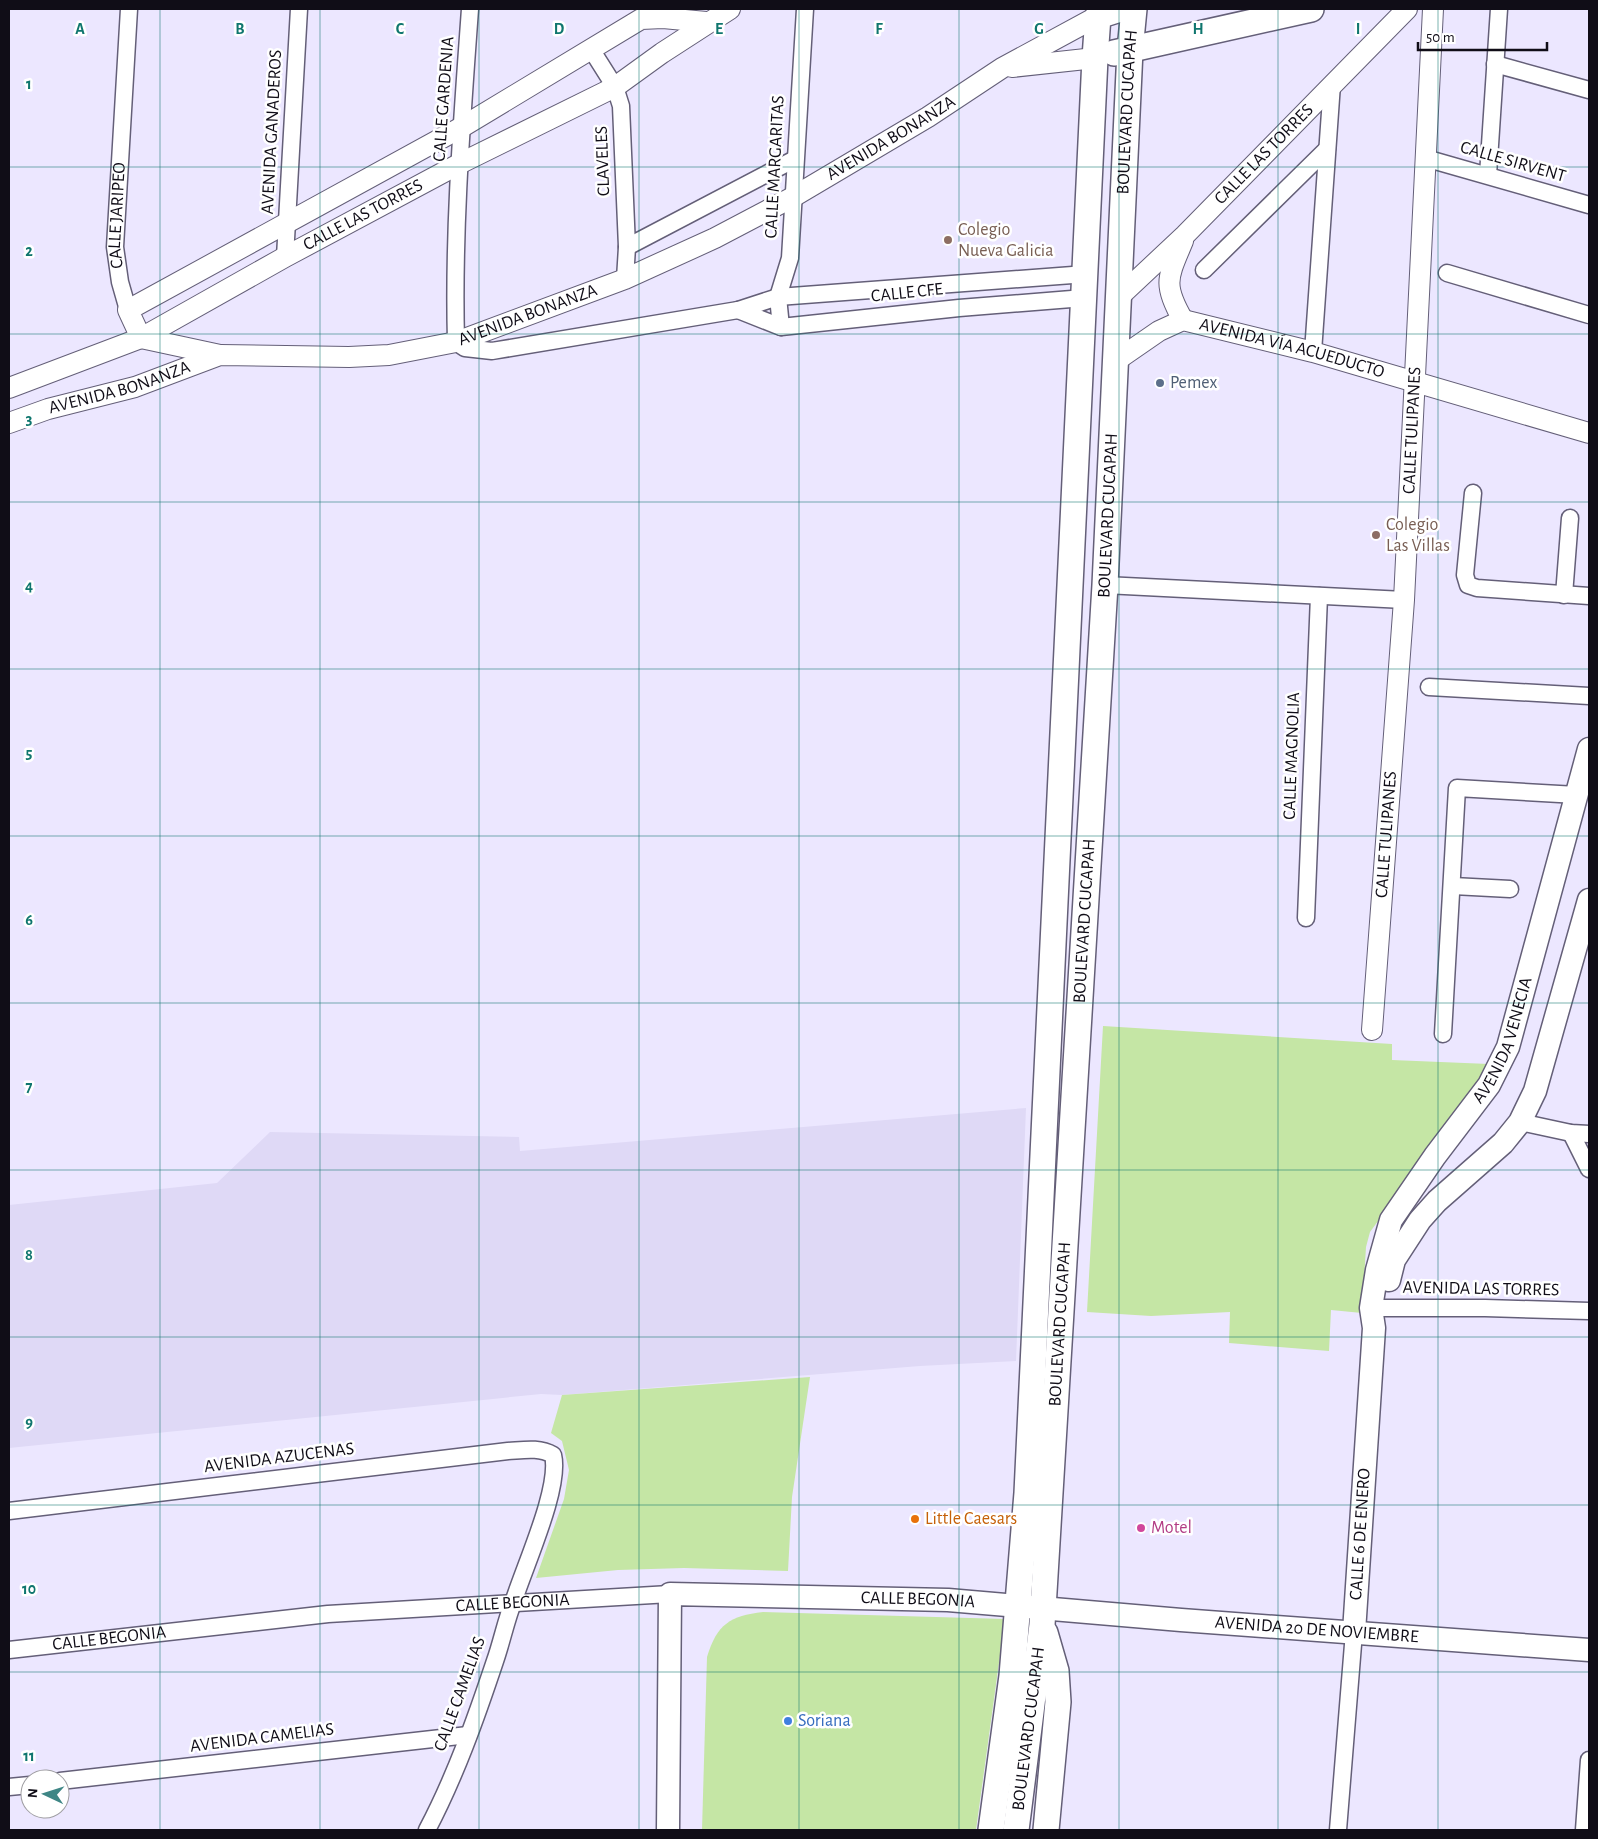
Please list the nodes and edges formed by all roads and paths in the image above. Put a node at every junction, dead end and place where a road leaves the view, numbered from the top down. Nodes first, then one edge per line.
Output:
1 (129, 9) edge
2 (299, 9) edge
3 (470, 9) edge
4 (730, 9) edge
5 (805, 9) edge
6 (1134, 9) edge
7 (1311, 9) edge
8 (1407, 9) edge
9 (1433, 9) edge
10 (1499, 9) edge
11 (1106, 11) edge
12 (640, 14) edge
13 (706, 22) junction
14 (591, 49) junction
15 (1130, 50) junction
16 (1095, 58) junction
17 (1495, 64) junction
18 (1002, 68) junction
19 (1332, 84) junction
20 (615, 87) junction
21 (1589, 90) edge
22 (462, 127) junction
23 (1327, 149) junction
24 (1425, 158) junction
25 (795, 159) junction
26 (459, 164) junction
27 (1488, 175) junction
28 (793, 197) junction
29 (1589, 205) edge
30 (287, 224) junction
31 (1185, 235) junction
32 (626, 247) junction
33 (285, 257) junction
34 (1204, 270) dead end
35 (1446, 273) dead end
36 (1086, 274) junction
37 (1037, 277) junction
38 (624, 279) junction
39 (1120, 296) junction
40 (778, 297) junction
41 (1084, 298) junction
42 (1039, 302) junction
43 (128, 310) junction
44 (738, 310) junction
45 (1589, 315) edge
46 (1183, 320) junction
47 (781, 327) junction
48 (141, 338) junction
49 (456, 342) junction
50 (1313, 352) junction
51 (220, 355) junction
52 (1117, 360) junction
53 (1415, 381) junction
54 (9, 388) edge
55 (9, 419) edge
56 (1589, 432) edge
57 (1473, 493) dead end
58 (1570, 518) dead end
59 (1105, 585) junction
60 (1564, 595) junction
61 (1319, 596) junction
62 (1589, 596) edge
63 (1404, 600) junction
64 (1429, 687) dead end
65 (1589, 696) edge
66 (1589, 749) edge
67 (1577, 795) junction
68 (1453, 886) junction
69 (1510, 889) dead end
70 (1589, 900) edge
71 (1306, 918) dead end
72 (1372, 1030) dead end
73 (1443, 1034) dead end
74 (1520, 1122) junction
75 (1571, 1134) junction
76 (1589, 1134) edge
77 (1435, 1156) junction
78 (1589, 1169) edge
79 (1466, 1178) junction
80 (1589, 1312) edge
81 (1376, 1314) junction
82 (553, 1455) joint
83 (9, 1510) edge
84 (670, 1594) junction
85 (513, 1602) junction
86 (1019, 1606) junction
87 (1043, 1616) junction
88 (1354, 1632) junction
89 (9, 1650) edge
90 (1589, 1650) edge
91 (468, 1735) junction
92 (1589, 1760) edge
93 (70, 1780) edge
94 (427, 1830) edge
95 (668, 1830) edge
96 (991, 1830) edge
97 (1016, 1830) edge
98 (1046, 1830) edge
99 (1338, 1830) edge
100 (1584, 1830) edge

1 - 43 street, CALLE JARIPEO
2 - 30 street, AVENIDA GANADEROS
3 - 22 street, CALLE GARDENIA
4 - 13 street, CALLE LAS TORRES
5 - 25 street, CALLE MARGARITAS
6 - 15 main road, BOULEVARD CUCAPAH
7 - 15 main road
8 - 19 street, CALLE LAS TORRES
9 - 24 street, CALLE TULIPANES
10 - 17 street
11 - 16 main road, BOULEVARD CUCAPAH
11 - 18 street, AVENIDA BONANZA
12 - 13 street, CALLE LAS TORRES
12 - 14 street, CALLE LAS TORRES
13 - 20 street, CALLE LAS TORRES
14 - 20 street, CLAVELES
14 - 22 street, CALLE LAS TORRES
15 - 16 main road
15 - 39 main road, BOULEVARD CUCAPAH
16 - 18 street, AVENIDA BONANZA
16 - 36 main road, BOULEVARD CUCAPAH
17 - 21 street
17 - 27 street
18 - 28 street, AVENIDA BONANZA
19 - 23 street
19 - 31 street, CALLE LAS TORRES
20 - 26 street, CALLE LAS TORRES
20 - 32 street, CLAVELES
22 - 26 street, CALLE GARDENIA
22 - 30 street, CALLE LAS TORRES
23 - 34 street
23 - 50 street
24 - 27 street, CALLE SIRVENT
24 - 53 street, CALLE TULIPANES
25 - 28 street, CALLE MARGARITAS
25 - 32 street
26 - 33 street, CALLE LAS TORRES
26 - 49 street, CALLE GARDENIA
27 - 29 street, CALLE SIRVENT
28 - 38 street, AVENIDA BONANZA
28 - 40 street, CALLE MARGARITAS
30 - 33 street, AVENIDA GANADEROS
30 - 43 street, CALLE LAS TORRES
31 - 39 street, CALLE LAS TORRES
31 - 46 street
32 - 38 street, CLAVELES
33 - 48 street, CALLE LAS TORRES
35 - 45 street
36 - 37 street, CALLE CFE
36 - 41 main road, BOULEVARD CUCAPAH
37 - 40 street, CALLE CFE
37 - 42 street
38 - 49 street, AVENIDA BONANZA
39 - 52 main road, BOULEVARD CUCAPAH
40 - 44 street, CALLE CFE
40 - 47 street, CALLE MARGARITAS
41 - 42 street, CALLE CFE
41 - 86 main road, BOULEVARD CUCAPAH
42 - 47 street, CALLE CFE
43 - 48 street, CALLE JARIPEO
44 - 47 street, CALLE CFE
44 - 49 street, CALLE CFE
46 - 50 street, AVENIDA VÍA ACUEDUCTO
46 - 52 street, AVENIDA VÍA ACUEDUCTO
48 - 51 street
48 - 54 street, CALLE LAS TORRES
49 - 51 street, AVENIDA BONANZA
50 - 53 street, AVENIDA VÍA ACUEDUCTO
51 - 55 street, AVENIDA BONANZA
52 - 59 main road, BOULEVARD CUCAPAH
53 - 56 street, AVENIDA VÍA ACUEDUCTO
53 - 63 street, CALLE TULIPANES
57 - 60 street
58 - 60 street
59 - 61 street
59 - 87 main road, BOULEVARD CUCAPAH
60 - 62 street
61 - 63 street
61 - 71 street, CALLE MAGNOLIA
63 - 72 street, CALLE TULIPANES
64 - 65 street
66 - 67 main road, AVENIDA VENECIA
67 - 68 street
67 - 77 main road, AVENIDA VENECIA
68 - 69 street
68 - 73 street
70 - 74 main road
74 - 75 street
74 - 79 main road
75 - 76 street
75 - 78 street
77 - 79 main road
77 - 81 main road, AVENIDA VENECIA
79 - 81 main road
80 - 81 street, AVENIDA LAS TORRES
81 - 88 main road, CALLE 6 DE ENERO
82 - 83 street, AVENIDA AZUCENAS
82 - 85 street, CALLE CAMELIAS
84 - 85 street, CALLE BEGONIA
84 - 86 main road, CALLE BEGONIA
84 - 95 main road
85 - 89 street, CALLE BEGONIA
85 - 91 street, CALLE CAMELIAS
86 - 87 main road, CALLE BEGONIA
86 - 96 main road, BOULEVARD CUCAPAH
87 - 88 main road, AVENIDA 20 DE NOVIEMBRE
87 - 97 main road, BOULEVARD CUCAPAH
87 - 98 main road
88 - 90 main road, AVENIDA 20 DE NOVIEMBRE
88 - 99 street, CALLE 6 DE ENERO
91 - 93 street, AVENIDA CAMELIAS
91 - 94 street, CALLE CAMELIAS
92 - 100 street

